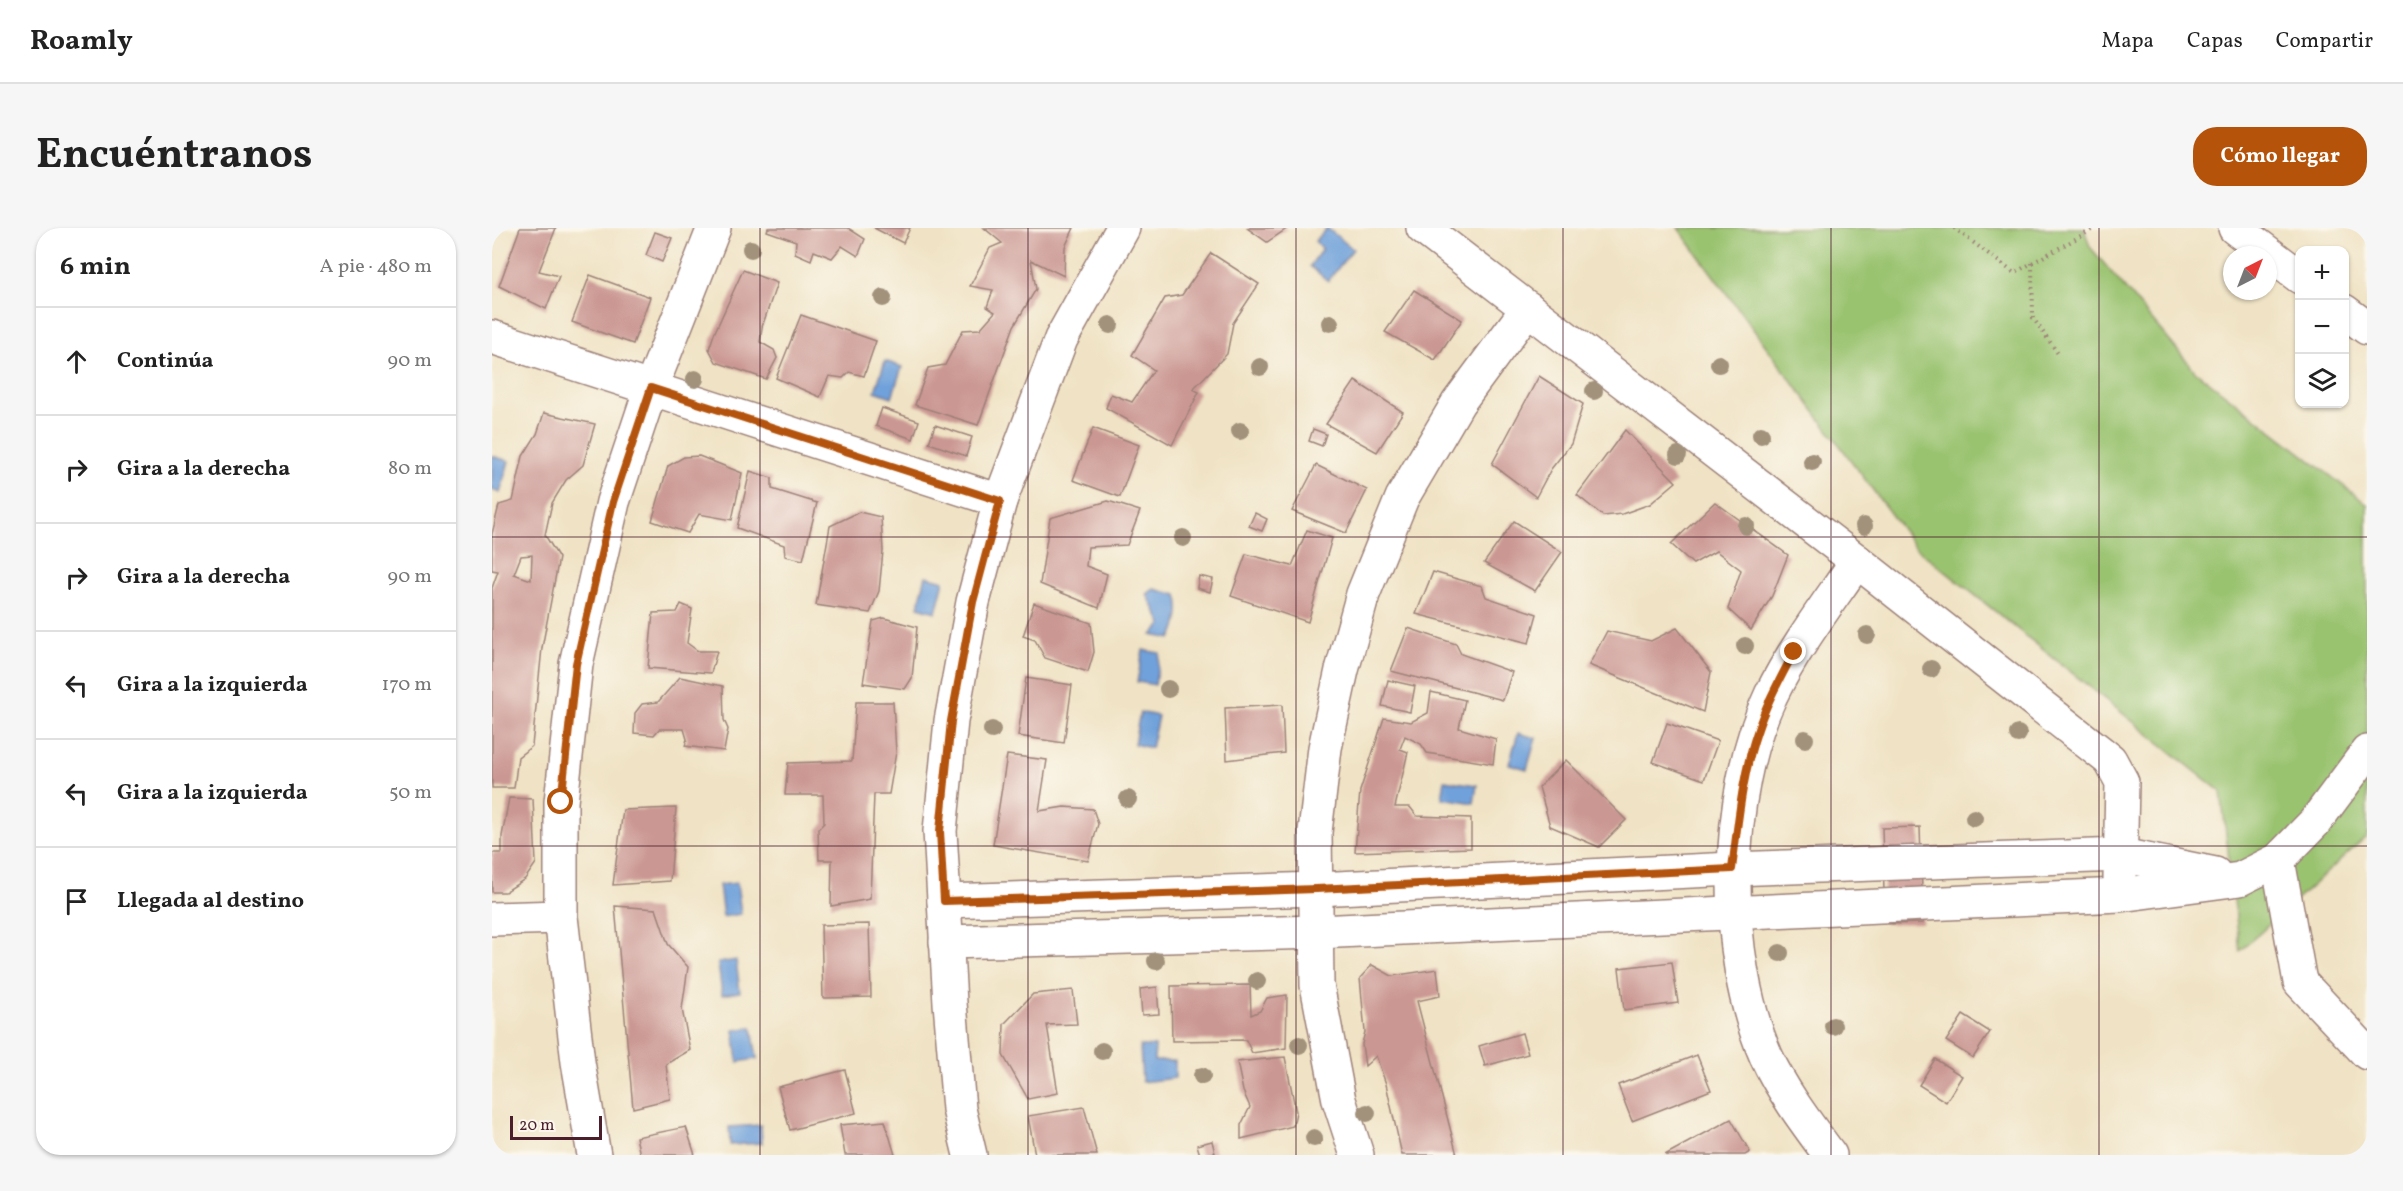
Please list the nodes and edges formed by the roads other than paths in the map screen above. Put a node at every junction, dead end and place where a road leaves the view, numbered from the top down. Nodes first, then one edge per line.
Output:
1 (714, 228) edge
2 (1123, 228) edge
3 (1423, 228) edge
4 (2235, 228) edge
5 (2295, 273) edge
6 (1528, 308) junction
7 (2349, 315) edge
8 (2367, 328) edge
9 (492, 337) edge
10 (651, 388) junction
11 (1000, 501) junction
12 (1857, 561) junction
13 (2367, 752) edge
14 (2121, 855) junction
15 (2278, 860) junction
16 (1732, 869) junction
17 (2240, 879) junction
18 (1316, 889) junction
19 (2120, 895) junction
20 (944, 901) junction
21 (1736, 913) junction
22 (561, 917) junction
23 (492, 919) edge
24 (1317, 932) junction
25 (946, 942) junction
26 (2367, 1053) edge
27 (594, 1155) edge
28 (970, 1155) edge
29 (1357, 1155) edge
30 (1830, 1155) edge

1 - 10 main road
2 - 11 main road
3 - 6 main road
4 - 5 main road
6 - 12 main road
6 - 18 main road
7 - 8 main road
9 - 10 main road
10 - 11 main road
10 - 22 main road
11 - 20 main road
12 - 14 main road
12 - 16 main road
13 - 15 main road
14 - 16 main road
14 - 17 main road
14 - 19 main road
15 - 17 main road
15 - 26 main road
16 - 18 main road
16 - 21 main road
17 - 19 main road
18 - 20 main road
18 - 24 main road
19 - 21 main road
20 - 25 main road
21 - 24 main road
21 - 30 main road
22 - 23 main road
22 - 27 main road
24 - 25 main road
24 - 29 main road
25 - 28 main road

